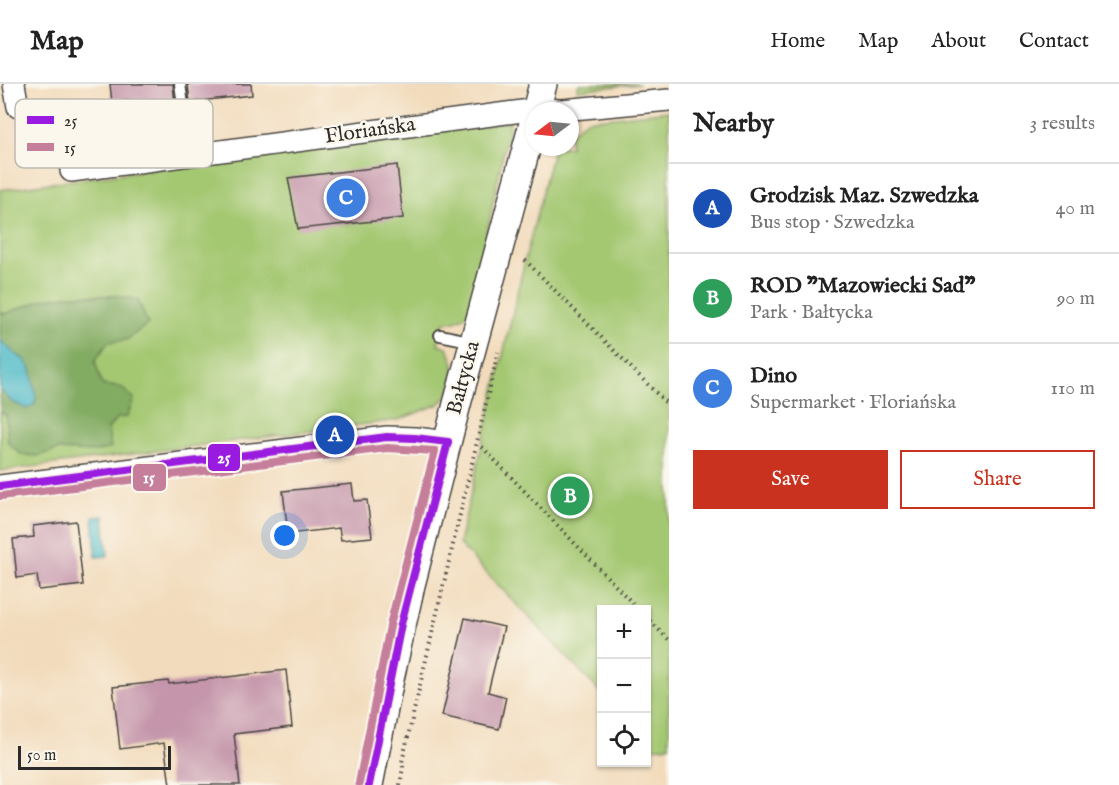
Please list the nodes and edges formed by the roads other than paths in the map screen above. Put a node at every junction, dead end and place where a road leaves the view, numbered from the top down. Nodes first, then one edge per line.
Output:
1 (14, 84) edge
2 (180, 84) edge
3 (17, 99) edge
4 (182, 99) edge
5 (669, 100) edge
6 (525, 108) edge
7 (579, 108) edge
8 (213, 151) edge
9 (527, 156) edge
10 (93, 168) edge
11 (71, 171) dead end
12 (440, 335) dead end
13 (487, 344) junction
14 (448, 442) junction
15 (0, 486) edge
16 (370, 782) edge

1 - 3 street
2 - 4 lane
5 - 7 street, Floriańska
6 - 8 street, Floriańska
9 - 13 street, Bałtycka
10 - 11 street, Floriańska
12 - 13 lane
13 - 14 street, Bałtycka
14 - 15 street
14 - 16 street, Bałtycka

